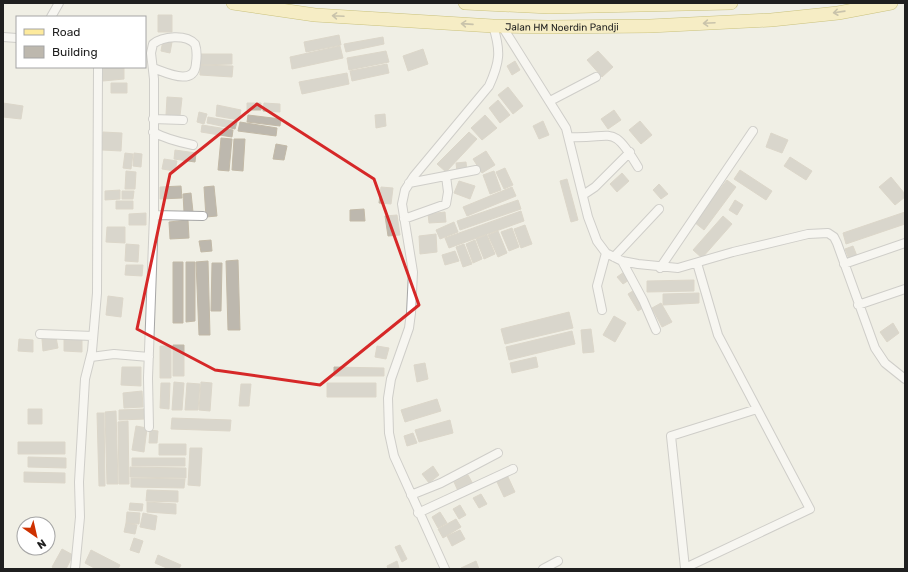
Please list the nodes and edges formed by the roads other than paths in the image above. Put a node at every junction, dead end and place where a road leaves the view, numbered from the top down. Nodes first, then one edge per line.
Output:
1 (59, 3) edge
2 (232, 3) edge
3 (465, 3) edge
4 (475, 3) edge
5 (732, 3) edge
6 (891, 3) edge
7 (549, 7) junction
8 (52, 16) edge
9 (497, 26) junction
10 (548, 27) junction
11 (3, 37) edge
12 (16, 38) edge
13 (148, 53) edge
14 (98, 68) edge
15 (153, 68) junction
16 (596, 77) dead end
17 (550, 101) junction
18 (153, 119) junction
19 (183, 120) dead end
20 (753, 131) dead end
21 (153, 132) junction
22 (570, 137) junction
23 (193, 145) dead end
24 (630, 152) junction
25 (638, 167) dead end
26 (476, 170) dead end
27 (446, 176) junction
28 (409, 183) junction
29 (583, 195) junction
30 (659, 209) dead end
31 (154, 215) junction
32 (203, 216) dead end
33 (404, 219) junction
34 (905, 243) edge
35 (606, 253) junction
36 (618, 259) junction
37 (697, 263) junction
38 (844, 264) junction
39 (660, 268) junction
40 (905, 289) edge
41 (858, 305) junction
42 (602, 310) dead end
43 (656, 330) dead end
44 (40, 334) dead end
45 (93, 336) junction
46 (91, 357) junction
47 (149, 357) junction
48 (905, 379) edge
49 (757, 409) junction
50 (149, 427) dead end
51 (498, 453) dead end
52 (513, 470) dead end
53 (411, 495) junction
54 (418, 512) junction
55 (558, 561) dead end
56 (75, 569) edge
57 (445, 569) edge
58 (543, 569) edge

1 - 8 street
9 -> 2 main road, Jalan HM Noerdin Pandji
3 - 4 main road, Jalan HM Noerdin Pandji
4 - 7 main road, Jalan HM Noerdin Pandji
5 - 7 main road, Jalan HM Noerdin Pandji
6 -> 10 main road, Jalan HM Noerdin Pandji
7 - 10 main road
9 - 10 main road, Jalan HM Noerdin Pandji
9 - 17 street
9 - 28 street
11 - 12 street
13 - 15 street
13 - 15 street
14 - 45 street
15 - 18 street
16 - 17 street
17 - 22 street
18 - 19 street
18 - 21 street
20 - 39 street
21 - 23 street
21 - 31 street
22 - 24 street
22 - 29 street
24 - 25 street
24 - 29 street
26 - 27 street
27 - 28 street
27 - 33 street
28 - 33 street
29 - 35 street
30 - 36 street
31 - 32 street
31 - 47 street
33 - 53 street
34 - 38 street
35 - 36 street
35 - 42 street
36 - 39 street
36 - 43 street
37 - 38 street
37 - 39 street
37 - 49 street
38 - 41 street
40 - 41 street
41 - 48 street
44 - 45 street
45 - 46 street
46 - 47 street
46 - 56 street
47 - 50 street
49 - 49 street
51 - 53 street
52 - 54 street
53 - 54 street
54 - 57 street
55 - 58 street

